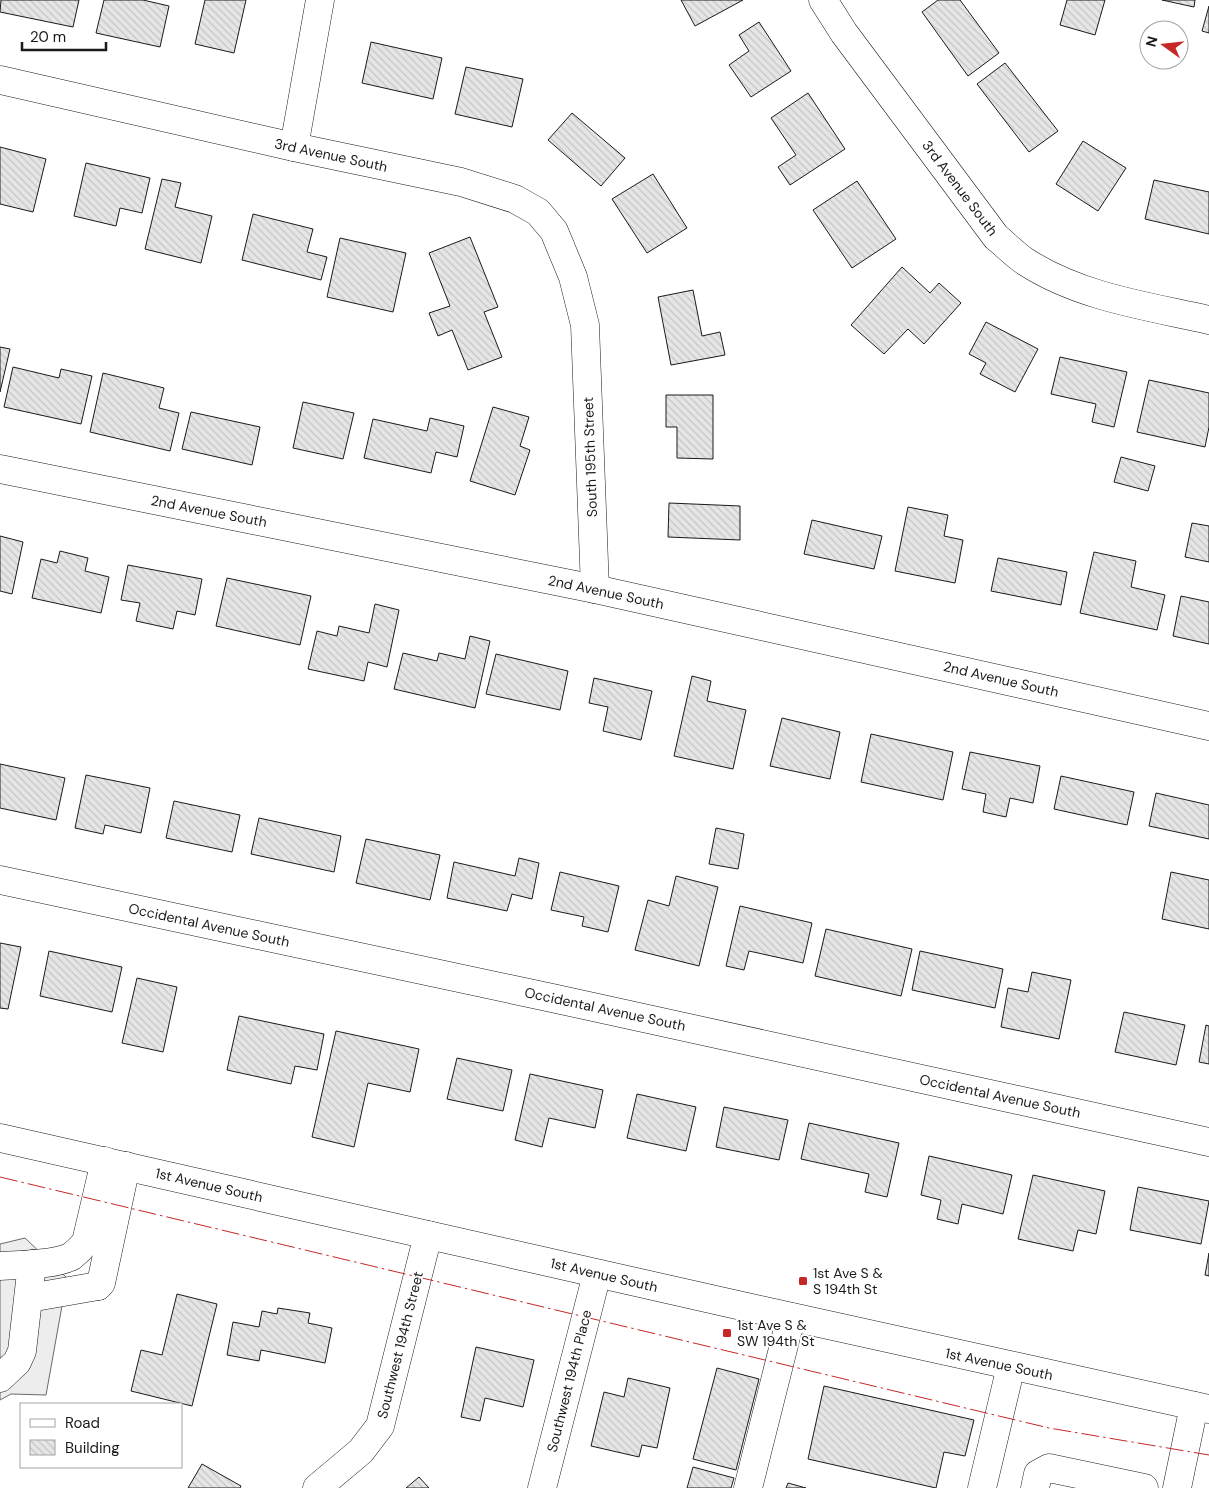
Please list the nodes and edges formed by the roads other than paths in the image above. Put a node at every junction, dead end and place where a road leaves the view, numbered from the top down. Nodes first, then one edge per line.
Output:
1 (320, 0) edge
2 (823, 0) edge
3 (0, 80) edge
4 (294, 147) junction
5 (1209, 320) edge
6 (585, 325) joint
7 (0, 469) edge
8 (595, 589) junction
9 (1209, 726) edge
10 (0, 880) edge
11 (0, 1138) edge
12 (1209, 1142) edge
13 (116, 1164) junction
14 (428, 1236) junction
15 (81, 1248) junction
16 (32, 1264) junction
17 (0, 1266) edge
18 (597, 1274) junction
19 (98, 1286) junction
20 (29, 1298) junction
21 (790, 1317) junction
22 (1011, 1366) junction
23 (0, 1378) edge
24 (1202, 1408) edge
25 (317, 1488) edge
26 (542, 1488) edge
27 (748, 1488) edge
28 (982, 1488) edge
29 (1035, 1488) edge
30 (1144, 1488) edge
31 (1177, 1488) edge

1 - 4 street
2 - 5 street, 3rd Avenue South
3 - 4 street, 3rd Avenue South
4 - 6 street, 3rd Avenue South
6 - 8 street, South 195th Street
7 - 8 street, 2nd Avenue South
8 - 9 street, 2nd Avenue South
10 - 12 street, Occidental Avenue South
11 - 13 street, 1st Avenue South
13 - 14 street, 1st Avenue South
13 - 15 street
13 - 19 street
14 - 18 street, 1st Avenue South
14 - 25 street, Southwest 194th Street
15 - 16 street
15 - 19 street
16 - 17 street
16 - 20 street
18 - 21 street, 1st Avenue South
18 - 26 street, Southwest 194th Place
19 - 20 street
20 - 23 street
21 - 22 street, 1st Avenue South
21 - 27 street
22 - 24 street, 1st Avenue South
22 - 28 street
24 - 31 street
29 - 30 street

